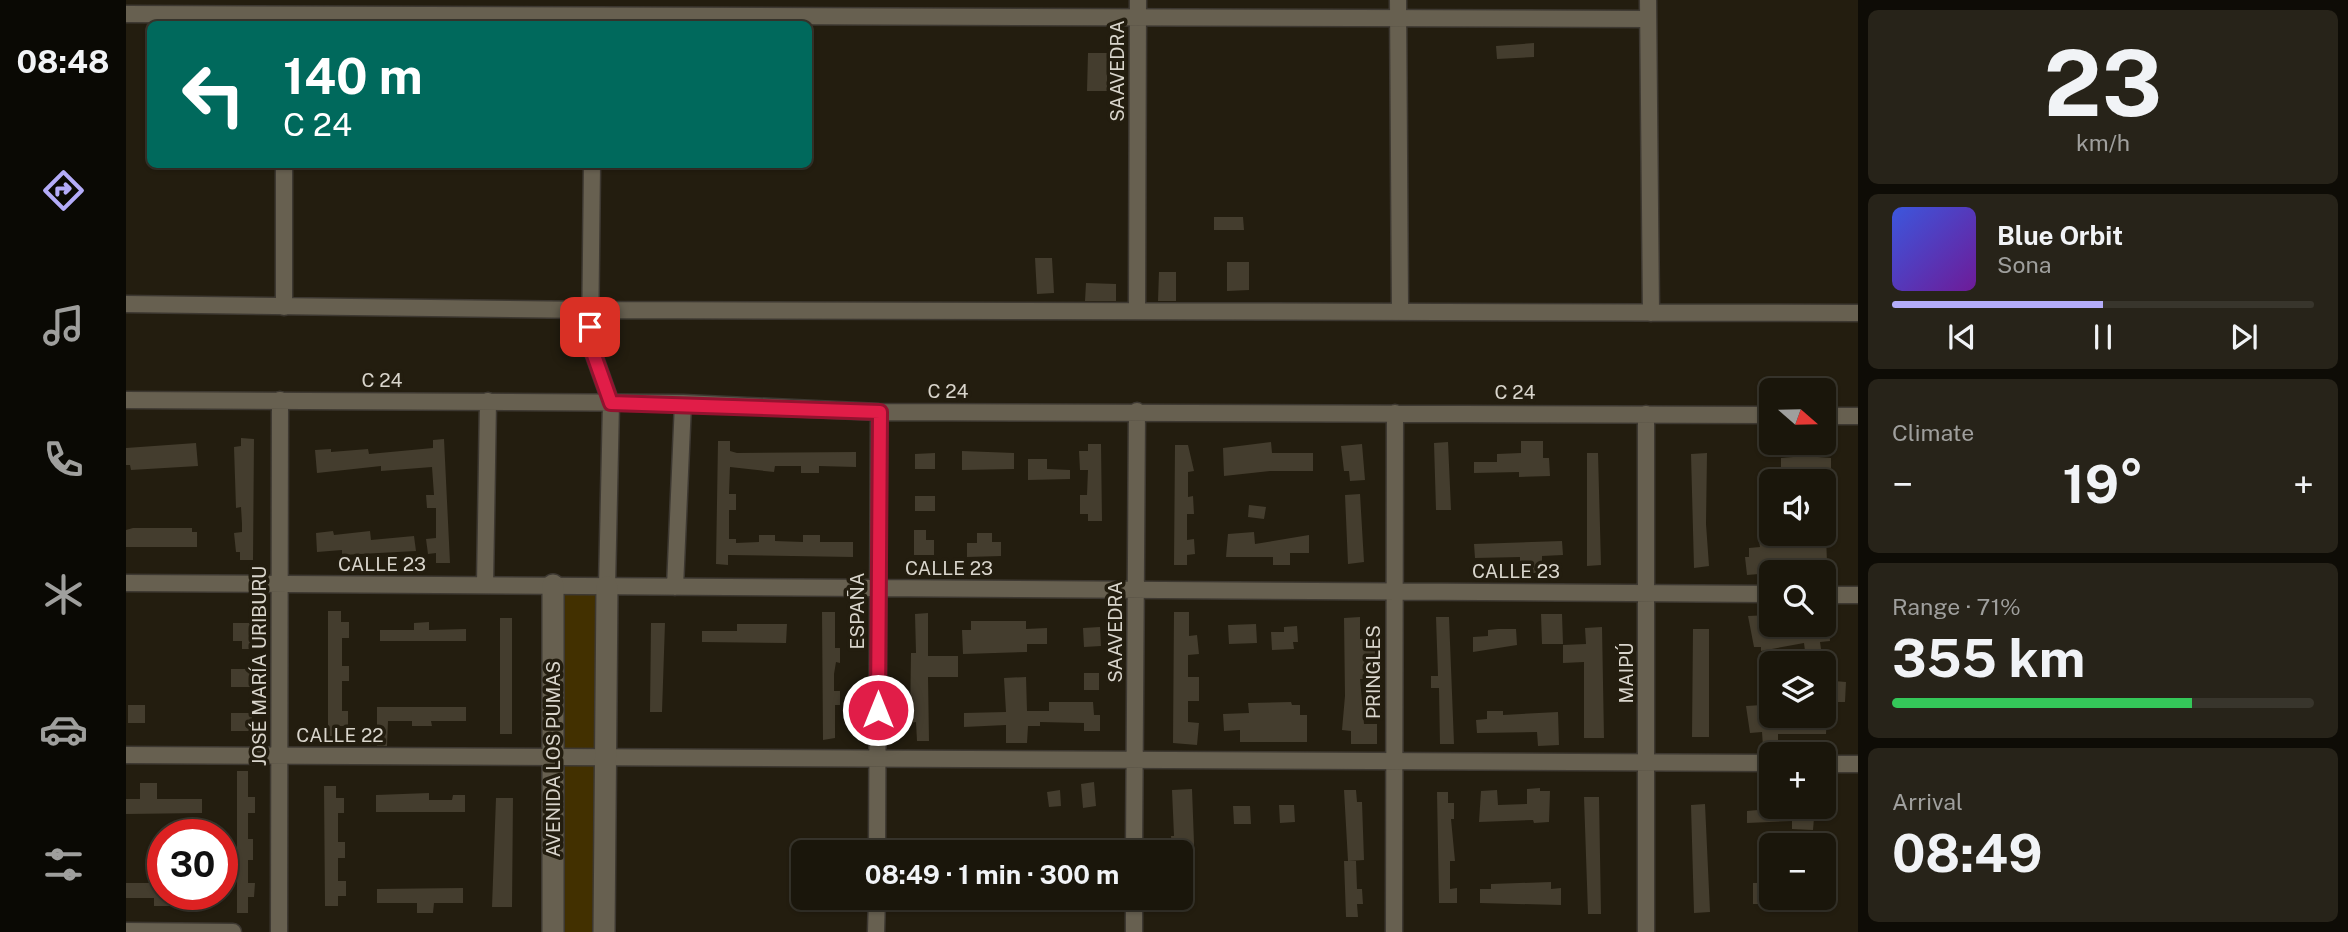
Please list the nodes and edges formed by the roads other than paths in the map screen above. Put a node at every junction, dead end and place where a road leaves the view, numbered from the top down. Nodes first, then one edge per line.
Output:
1 (1398, 0) edge
2 (1648, 0) edge
3 (1138, 8) edge
4 (595, 13) edge
5 (126, 14) edge
6 (1398, 18) junction
7 (1648, 19) junction
8 (285, 20) edge
9 (285, 168) edge
10 (592, 168) edge
11 (126, 304) edge
12 (285, 307) junction
13 (590, 310) junction
14 (1138, 310) junction
15 (1400, 310) junction
16 (1651, 313) junction
17 (1858, 313) edge
18 (126, 400) edge
19 (280, 400) junction
20 (488, 401) junction
21 (611, 403) junction
22 (682, 403) junction
23 (1138, 411) junction
24 (880, 412) junction
25 (1395, 413) junction
26 (1646, 414) junction
27 (1759, 415) edge
28 (1836, 416) edge
29 (1858, 416) edge
30 (126, 583) edge
31 (281, 584) junction
32 (485, 585) junction
33 (553, 585) junction
34 (607, 587) junction
35 (675, 587) junction
36 (878, 588) junction
37 (1136, 590) junction
38 (1395, 592) junction
39 (1646, 593) junction
40 (1759, 594) edge
41 (1836, 595) edge
42 (1858, 595) edge
43 (126, 755) edge
44 (280, 756) junction
45 (554, 757) junction
46 (606, 757) junction
47 (877, 759) junction
48 (1135, 760) junction
49 (1394, 761) junction
50 (1647, 761) junction
51 (1759, 763) edge
52 (1836, 764) edge
53 (1858, 764) edge
54 (877, 840) edge
55 (1134, 840) edge
56 (877, 910) edge
57 (1134, 910) edge
58 (126, 932) edge
59 (233, 932) edge
60 (279, 932) edge
61 (553, 932) edge
62 (604, 932) edge
63 (876, 932) edge
64 (1133, 932) edge
65 (1394, 932) edge
66 (1646, 932) edge

1 - 6 street
2 - 7 street
3 - 4 street
3 - 6 street
3 - 14 street, SAAVEDRA
4 - 8 street
5 - 8 street
6 - 7 street
6 - 15 street
7 - 16 street
9 - 12 street
10 - 13 street
11 - 12 street
12 - 13 street
13 - 14 street
13 - 21 street
14 - 15 street
15 - 16 street
16 - 17 street
18 - 19 street, C 24
19 - 20 street, C 24
19 - 31 street, JOSÉ MARÍA URIBURU
20 - 21 street, C 24
20 - 32 street
21 - 22 street, C 24
21 - 34 street
22 - 24 street, C 24
22 - 35 street
23 - 24 street, C 24
23 - 25 street, C 24
23 - 37 street, SAAVEDRA
24 - 36 street, ESPAÑA
25 - 26 street, C 24
25 - 38 street, PRINGLES
26 - 27 street, C 24
26 - 39 street, MAIPÚ
28 - 29 street
30 - 31 street, CALLE 23
31 - 32 street, CALLE 23
31 - 44 street, JOSÉ MARÍA URIBURU
32 - 33 street, CALLE 23
33 - 34 street, CALLE 23
33 - 45 main road, AVENIDA LOS PUMAS
34 - 35 street, CALLE 23
34 - 46 main road
35 - 36 street, CALLE 23
36 - 37 street, CALLE 23
36 - 47 street, ESPAÑA
37 - 38 street, CALLE 23
37 - 48 street, SAAVEDRA
38 - 39 street, CALLE 23
38 - 49 street, PRINGLES
39 - 40 street, CALLE 23
39 - 50 street, MAIPÚ
41 - 42 street
43 - 44 street, CALLE 22
44 - 45 street, CALLE 22
44 - 60 street, JOSÉ MARÍA URIBURU
45 - 46 street, CALLE 22
45 - 61 main road, AVENIDA LOS PUMAS
46 - 47 street, CALLE 22
46 - 62 main road
47 - 48 street, CALLE 22
47 - 54 street, ESPAÑA
48 - 49 street, CALLE 22
48 - 55 street, SAAVEDRA
49 - 50 street, CALLE 22
49 - 65 street, PRINGLES
50 - 51 street, CALLE 22
50 - 66 street, MAIPÚ
52 - 53 street
56 - 63 street
57 - 64 street
58 - 59 street

